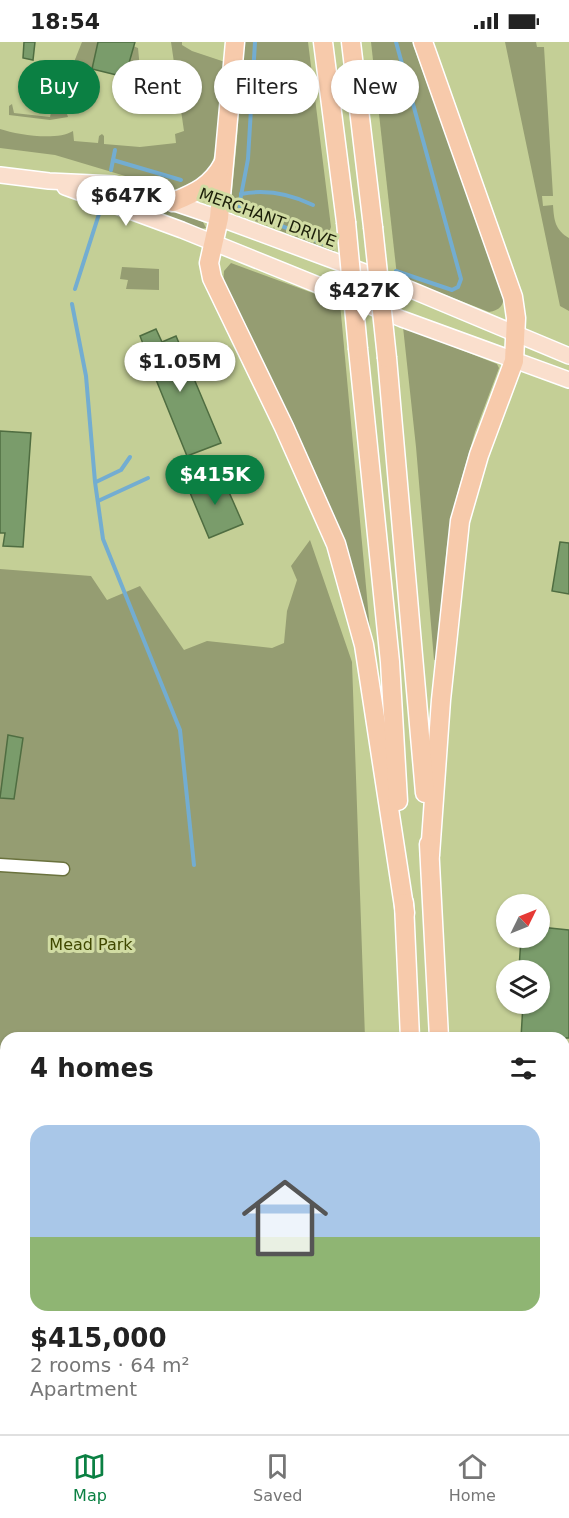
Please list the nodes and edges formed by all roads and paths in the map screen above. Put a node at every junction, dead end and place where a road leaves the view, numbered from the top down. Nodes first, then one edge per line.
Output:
1 (235, 42) edge
2 (324, 42) edge
3 (351, 42) edge
4 (423, 42) edge
5 (224, 162) junction
6 (0, 175) edge
7 (49, 181) junction
8 (173, 202) junction
9 (219, 218) junction
10 (214, 244) junction
11 (516, 334) junction
12 (569, 356) edge
13 (514, 361) junction
14 (569, 380) edge
15 (430, 855) junction
16 (0, 865) edge
17 (63, 869) dead end
18 (405, 913) junction
19 (410, 1032) edge
20 (439, 1032) edge

1 - 5 highway
2 - 18 highway, bridge
3 - 15 highway, bridge
4 - 11 highway
5 - 8 highway
5 - 9 highway
6 - 7 main road, MERCHANT DRIVE
7 - 8 main road, MERCHANT DRIVE
7 - 10 main road, MERCHANT DRIVE
8 - 9 main road, MERCHANT DRIVE
9 - 10 highway
9 - 11 main road, MERCHANT DRIVE
10 - 13 main road, MERCHANT DRIVE
10 - 18 highway
11 - 12 main road, MERCHANT DRIVE
11 - 13 highway
13 - 14 main road, MERCHANT DRIVE
13 - 15 highway
15 - 20 highway
16 - 17 street
18 - 19 highway

